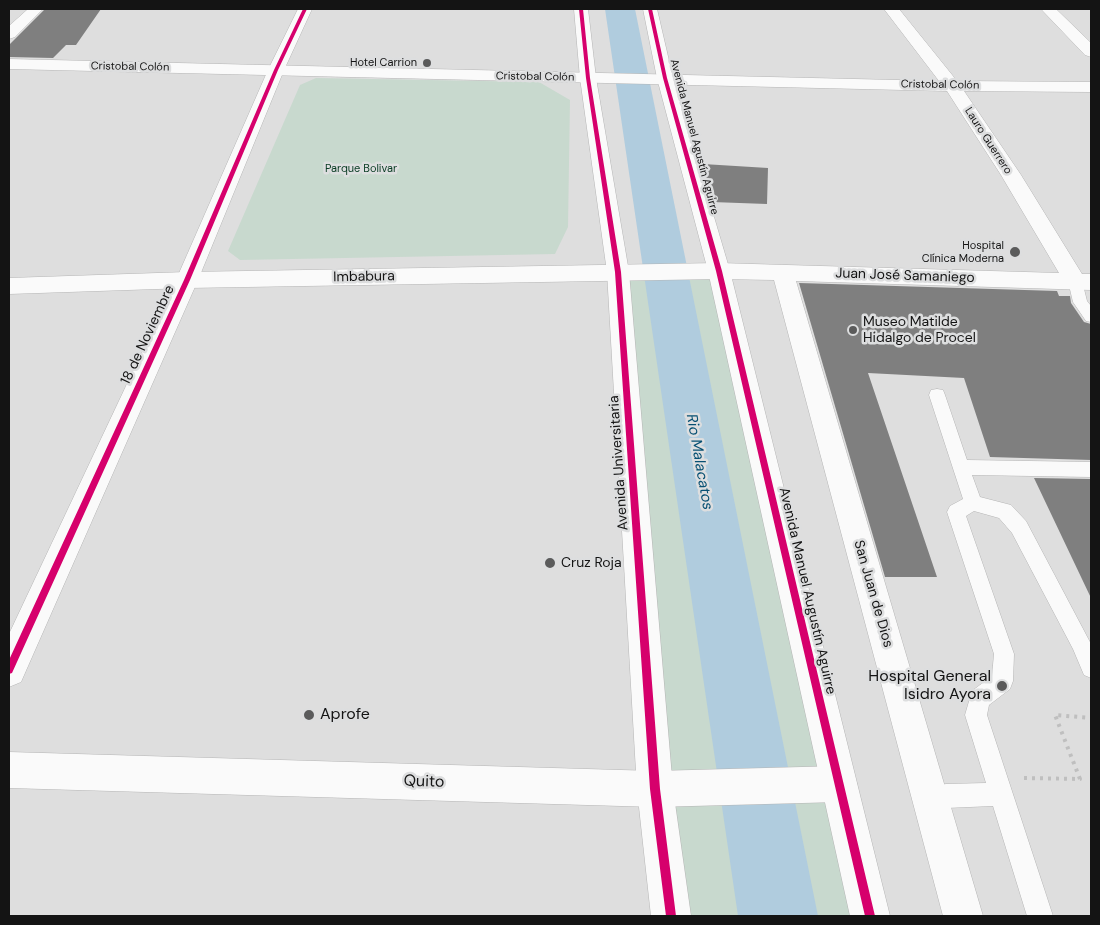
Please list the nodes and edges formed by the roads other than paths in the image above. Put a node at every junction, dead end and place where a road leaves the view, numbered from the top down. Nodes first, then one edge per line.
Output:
1 (36, 9) edge
2 (305, 9) edge
3 (582, 9) edge
4 (650, 9) edge
5 (891, 9) edge
6 (1048, 9) edge
7 (9, 34) edge
8 (1091, 52) edge
9 (9, 64) edge
10 (276, 70) junction
11 (594, 78) junction
12 (662, 78) junction
13 (952, 86) junction
14 (1091, 87) edge
15 (621, 271) junction
16 (715, 271) junction
17 (782, 273) junction
18 (187, 280) junction
19 (9, 286) edge
20 (1082, 288) edge
21 (1091, 317) edge
22 (1091, 330) edge
23 (937, 395) dead end
24 (960, 467) junction
25 (1091, 469) edge
26 (973, 503) junction
27 (1091, 668) edge
28 (9, 670) edge
29 (9, 770) edge
30 (827, 784) junction
31 (998, 786) junction
32 (666, 789) junction
33 (930, 799) junction
34 (671, 916) edge
35 (870, 916) edge
36 (963, 916) edge
37 (1040, 916) edge

1 - 7 street
2 - 10 street, 18 de Noviembre
3 - 11 street, Avenida Universitaria
4 - 12 street, Avenida Manuel Agustín Aguirre
5 - 13 street, Lauro Guerrero
6 - 8 street
9 - 10 street, Cristobal Colón
10 - 11 street, Cristobal Colón
10 - 18 street, 18 de Noviembre
11 - 12 street, Cristobal Colón
11 - 15 street, Avenida Universitaria
12 - 13 street, Cristobal Colón
12 - 16 street, Avenida Manuel Agustín Aguirre
13 - 14 street, Cristobal Colón
13 - 20 street, Lauro Guerrero
15 - 16 street, Imbabura
15 - 18 street, Imbabura
15 - 32 street, Avenida Universitaria
16 - 17 street, Juan José Samaniego
16 - 30 street, Avenida Manuel Augustín Aguirre
17 - 20 street, Juan José Samaniego
17 - 33 street, San Juan de Dios
18 - 19 street, Imbabura
18 - 28 street, 18 de Noviembre
20 - 21 lane
20 - 22 lane
23 - 24 lane
24 - 25 lane
24 - 26 lane
26 - 27 lane
26 - 31 lane
29 - 32 street, Quito
30 - 32 street, Quito
30 - 35 street, Avenida Manuel Augustín Aguirre
31 - 33 lane
31 - 37 lane
32 - 34 street, Avenida Universitaria
33 - 36 street, San Juan de Dios

